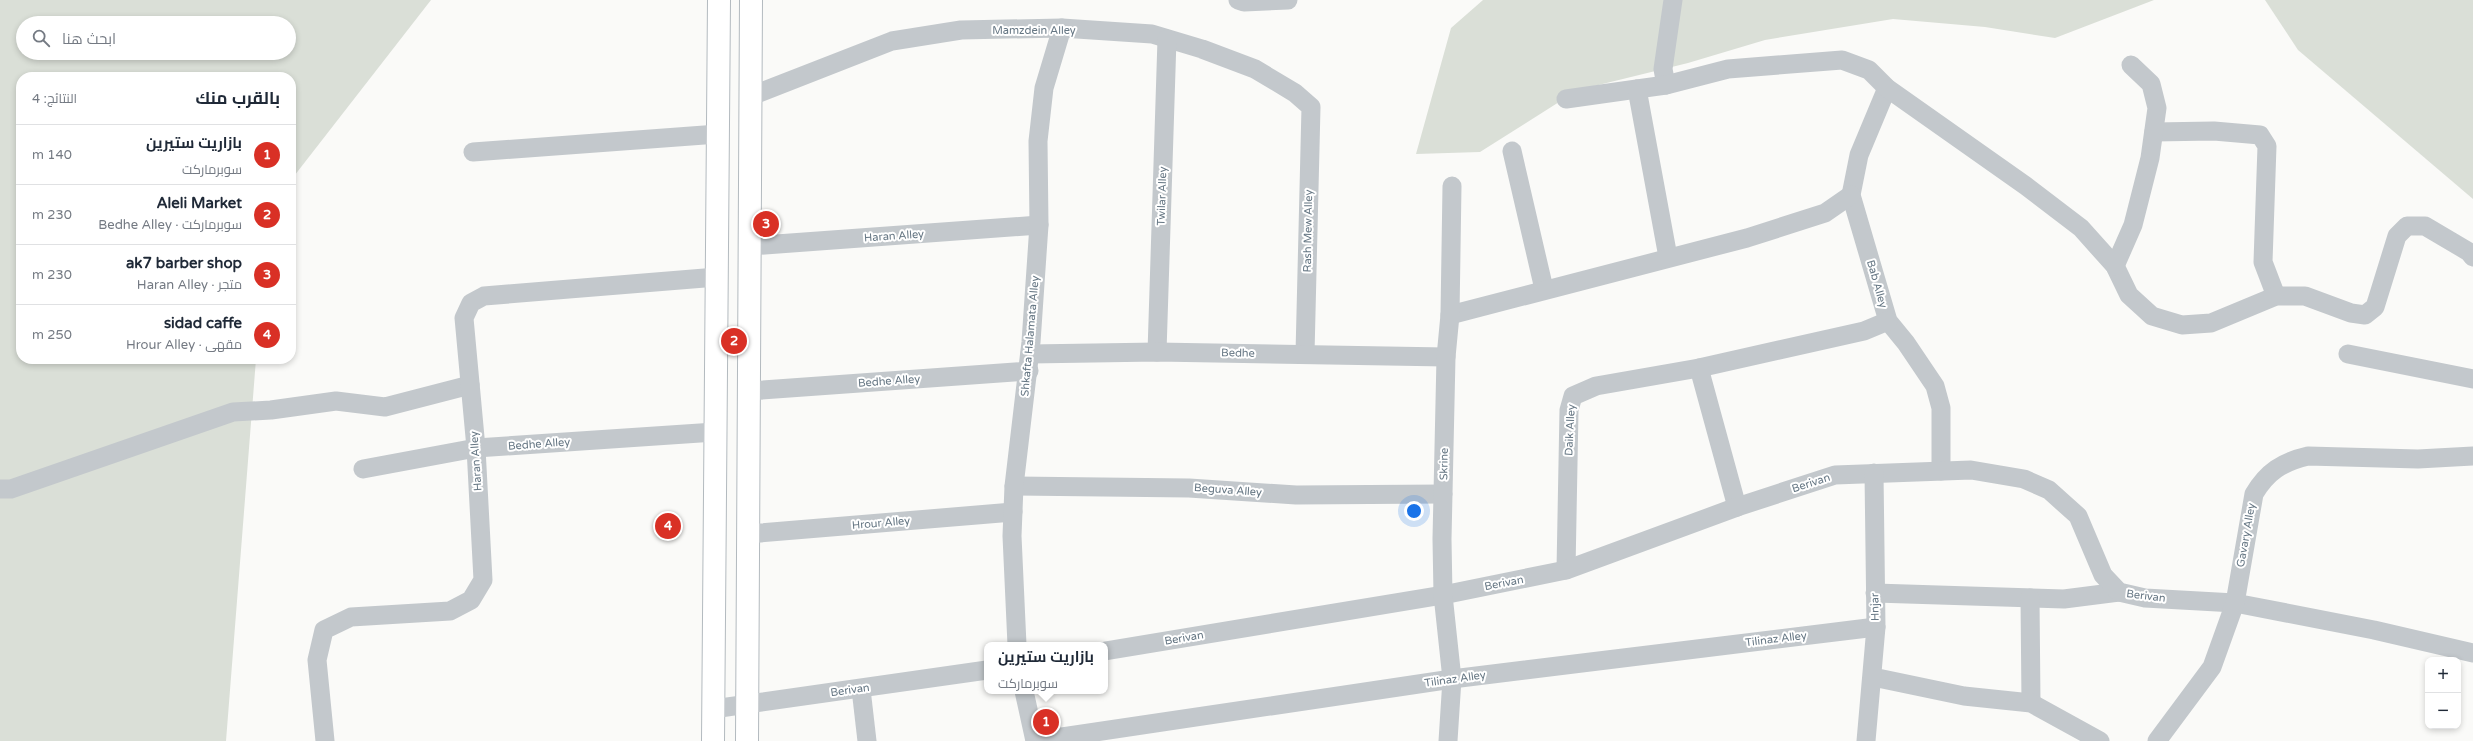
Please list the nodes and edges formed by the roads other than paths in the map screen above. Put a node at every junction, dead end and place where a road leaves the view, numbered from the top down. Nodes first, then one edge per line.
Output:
1 (719, 0) edge
2 (751, 0) edge
3 (1238, 0) edge
4 (1288, 0) edge
5 (1673, 0) edge
6 (1062, 28) junction
7 (1167, 39) junction
8 (2131, 65) dead end
9 (1666, 85) junction
10 (1637, 88) junction
11 (1887, 88) junction
12 (751, 96) junction
13 (1566, 99) dead end
14 (1311, 108) joint
15 (2154, 132) junction
16 (718, 134) junction
17 (1512, 150) dead end
18 (472, 152) dead end
19 (1452, 186) dead end
20 (1851, 195) junction
21 (1039, 225) junction
22 (750, 246) junction
23 (1668, 257) junction
24 (2473, 257) edge
25 (2115, 266) junction
26 (717, 277) junction
27 (1544, 289) junction
28 (2276, 296) junction
29 (1450, 314) junction
30 (1888, 321) junction
31 (1157, 352) junction
32 (1305, 354) junction
33 (2348, 354) dead end
34 (1446, 357) junction
35 (1029, 362) junction
36 (1699, 368) junction
37 (2473, 379) edge
38 (470, 385) junction
39 (749, 391) junction
40 (716, 432) junction
41 (476, 448) junction
42 (2473, 456) edge
43 (363, 468) dead end
44 (1941, 471) junction
45 (1874, 473) junction
46 (1014, 486) junction
47 (0, 488) edge
48 (1443, 494) junction
49 (1738, 507) junction
50 (1013, 512) junction
51 (748, 534) junction
52 (1566, 570) junction
53 (2119, 592) junction
54 (1875, 593) junction
55 (1443, 595) junction
56 (2030, 598) junction
57 (2235, 603) junction
58 (1876, 627) junction
59 (1017, 642) edge
60 (1108, 651) edge
61 (2473, 653) edge
62 (984, 670) edge
63 (1873, 677) junction
64 (1452, 680) junction
65 (861, 689) junction
66 (1025, 694) edge
67 (2031, 703) junction
68 (747, 705) junction
69 (713, 709) junction
70 (325, 741) edge
71 (713, 741) edge
72 (747, 741) edge
73 (867, 741) edge
74 (1035, 741) edge
75 (1448, 741) edge
76 (1866, 741) edge
77 (2100, 741) edge
78 (2157, 741) edge

1 - 16 street
2 - 12 street
3 - 4 street
5 - 9 street
6 - 7 street, Mamzdein Alley
6 - 12 street, Mamzdein Alley
6 - 21 street, Shkafta Halamata Alley
7 - 14 street, Mamzdein Alley
7 - 31 street, Twilar Alley
8 - 15 street
9 - 10 street
9 - 11 street
10 - 13 street
10 - 23 street
11 - 20 street, Bab Alley
11 - 25 street
12 - 22 street
14 - 32 street, Rash Mew Alley
15 - 25 street
15 - 28 street
16 - 18 street
16 - 26 street
17 - 27 street
19 - 29 street, Skrine
20 - 23 street
20 - 30 street, Bab Alley
21 - 22 street, Haran Alley
21 - 35 street, Shkafta Halamata Alley
22 - 39 street
23 - 27 street
24 - 28 street
25 - 28 street
26 - 38 street, Haran Alley
26 - 40 street
27 - 29 street
29 - 34 street, Skrine
30 - 36 street, Daik Alley
30 - 44 street, Bab Alley
31 - 32 street, Bedhe
31 - 35 street, Bedhe
32 - 34 street, Bedhe
33 - 37 street
34 - 48 street, Skrine
35 - 39 street, Bedhe Alley
35 - 46 street, Shkafta Halamata Alley
36 - 49 street
36 - 52 street, Daik Alley
38 - 41 street, Haran Alley
38 - 47 street
39 - 51 street
40 - 41 street, Bedhe Alley
40 - 69 street
41 - 43 street, Bedhe Alley
41 - 70 street, Haran Alley
42 - 57 street, Gavary Alley
44 - 45 street, Berivan
44 - 53 street, Berivan
45 - 49 street, Berivan
45 - 54 street, Hnjar
46 - 48 street, Beguva Alley
46 - 50 street, Shkafta Halamata Alley
48 - 55 street, Skrine
49 - 52 street, Berivan
50 - 51 street, Hrour Alley
50 - 59 street, Shkafta Halamata Alley
51 - 68 street
52 - 55 street, Berivan
53 - 56 street
53 - 57 street, Berivan
54 - 56 street
54 - 58 street, Hnjar
55 - 60 street, Berivan
55 - 64 street, Skrine
56 - 67 street
57 - 61 street, Berivan
57 - 78 street, Gavary Alley
58 - 63 street, Hnjar
58 - 64 street, Tilinaz Alley
62 - 65 street, Berivan
63 - 67 street
63 - 76 street, Hnjar
64 - 74 street, Tilinaz Alley
64 - 75 street, Skrine
65 - 68 street, Berivan
65 - 73 street
66 - 74 street
67 - 77 street
68 - 69 street, Berivan
68 - 72 street
69 - 71 street

